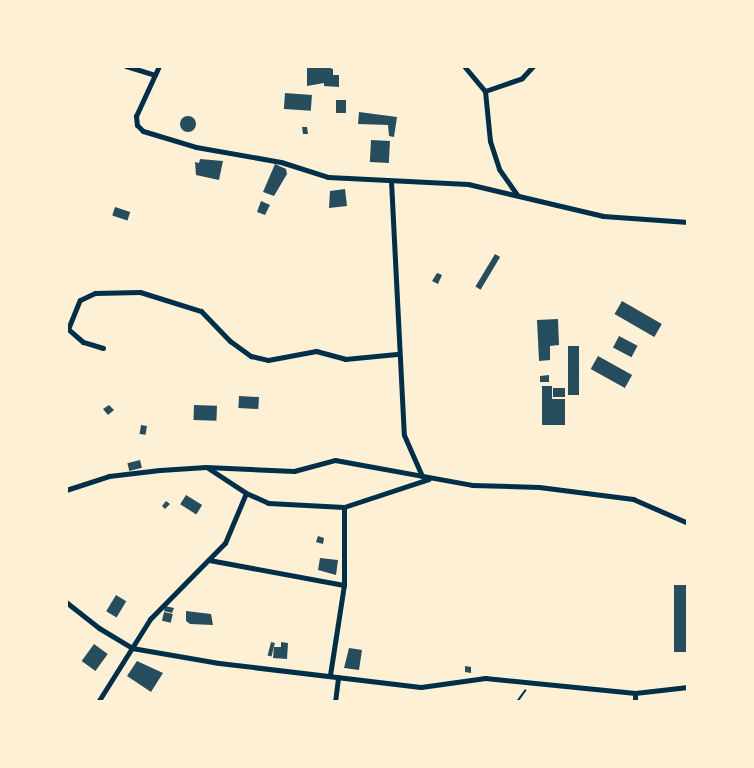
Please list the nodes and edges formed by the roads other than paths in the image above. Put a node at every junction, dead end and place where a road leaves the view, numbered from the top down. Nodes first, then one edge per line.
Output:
1 (126, 66) edge
2 (159, 66) edge
3 (464, 66) edge
4 (533, 66) edge
5 (155, 75) junction
6 (485, 91) junction
7 (391, 181) junction
8 (517, 195) junction
9 (688, 222) edge
10 (103, 348) dead end
11 (397, 354) junction
12 (206, 467) junction
13 (422, 476) junction
14 (429, 479) junction
15 (66, 490) edge
16 (246, 493) junction
17 (344, 507) junction
18 (688, 523) edge
19 (209, 560) junction
20 (344, 585) junction
21 (66, 602) edge
22 (132, 648) junction
23 (330, 675) junction
24 (338, 676) junction
25 (688, 687) edge
26 (635, 693) junction
27 (98, 702) edge
28 (335, 702) edge
29 (635, 702) edge

1 - 5 street
2 - 5 street
3 - 6 street
4 - 6 street
5 - 7 street
6 - 8 street
7 - 8 street
7 - 11 street
8 - 9 street
10 - 11 street
11 - 13 street
12 - 13 street
12 - 15 street
12 - 16 street
13 - 14 street
14 - 17 street
14 - 18 street
16 - 17 street
16 - 19 street
17 - 20 street
19 - 20 street
19 - 22 street
20 - 23 street
21 - 22 street
22 - 23 street
22 - 27 street
23 - 24 street
24 - 26 street
24 - 28 street
25 - 26 street
26 - 29 street

